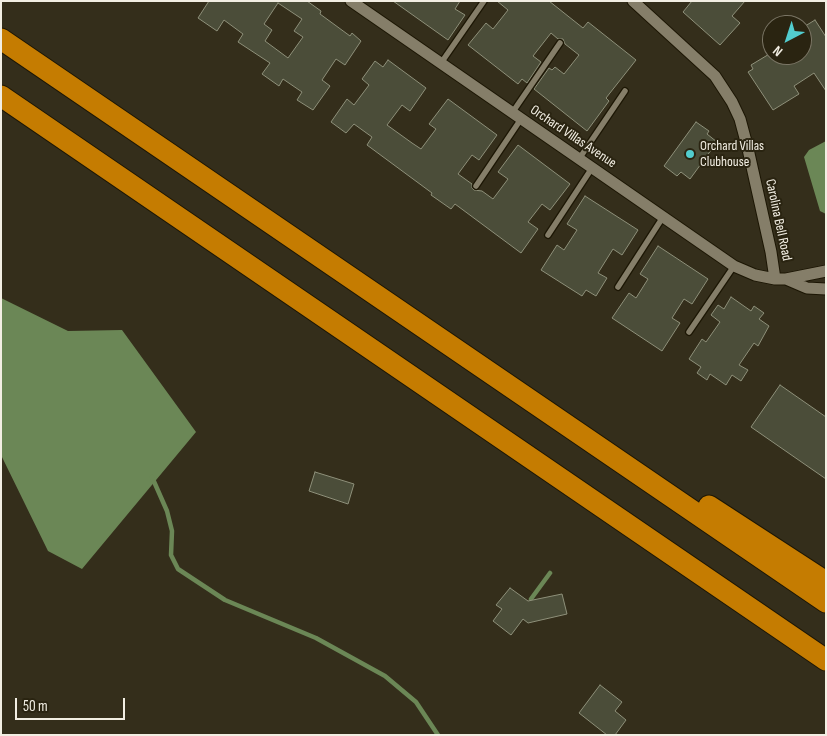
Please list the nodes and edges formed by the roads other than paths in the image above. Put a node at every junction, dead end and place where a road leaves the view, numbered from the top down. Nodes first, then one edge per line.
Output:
1 (351, 1) edge
2 (484, 1) edge
3 (633, 1) edge
4 (1, 39) edge
5 (560, 43) dead end
6 (441, 63) junction
7 (625, 91) dead end
8 (1, 96) edge
9 (517, 116) junction
10 (579, 159) junction
11 (592, 168) junction
12 (476, 186) dead end
13 (663, 217) junction
14 (548, 235) dead end
15 (734, 266) junction
16 (826, 271) edge
17 (781, 279) junction
18 (618, 286) dead end
19 (826, 289) edge
20 (688, 332) dead end
21 (486, 371) junction
22 (826, 582) edge
23 (826, 602) edge
24 (826, 660) edge

1 - 6 street, Orchard Villas Avenue
2 - 6 lane
3 - 17 street, Carolina Bell Road
4 - 21 highway
5 - 9 lane
6 - 9 street, Orchard Villas Avenue
7 - 10 lane
8 - 24 highway
9 - 10 street, Orchard Villas Avenue
9 - 12 lane
10 - 11 street, Orchard Villas Avenue
11 - 13 street, Orchard Villas Avenue
11 - 14 lane
13 - 15 street, Orchard Villas Avenue
13 - 18 lane
15 - 17 street, Orchard Villas Avenue
15 - 20 lane
16 - 17 street, Orchard Villas Avenue
17 - 19 street, Orchard Villas Avenue
21 - 22 highway
21 - 23 highway

